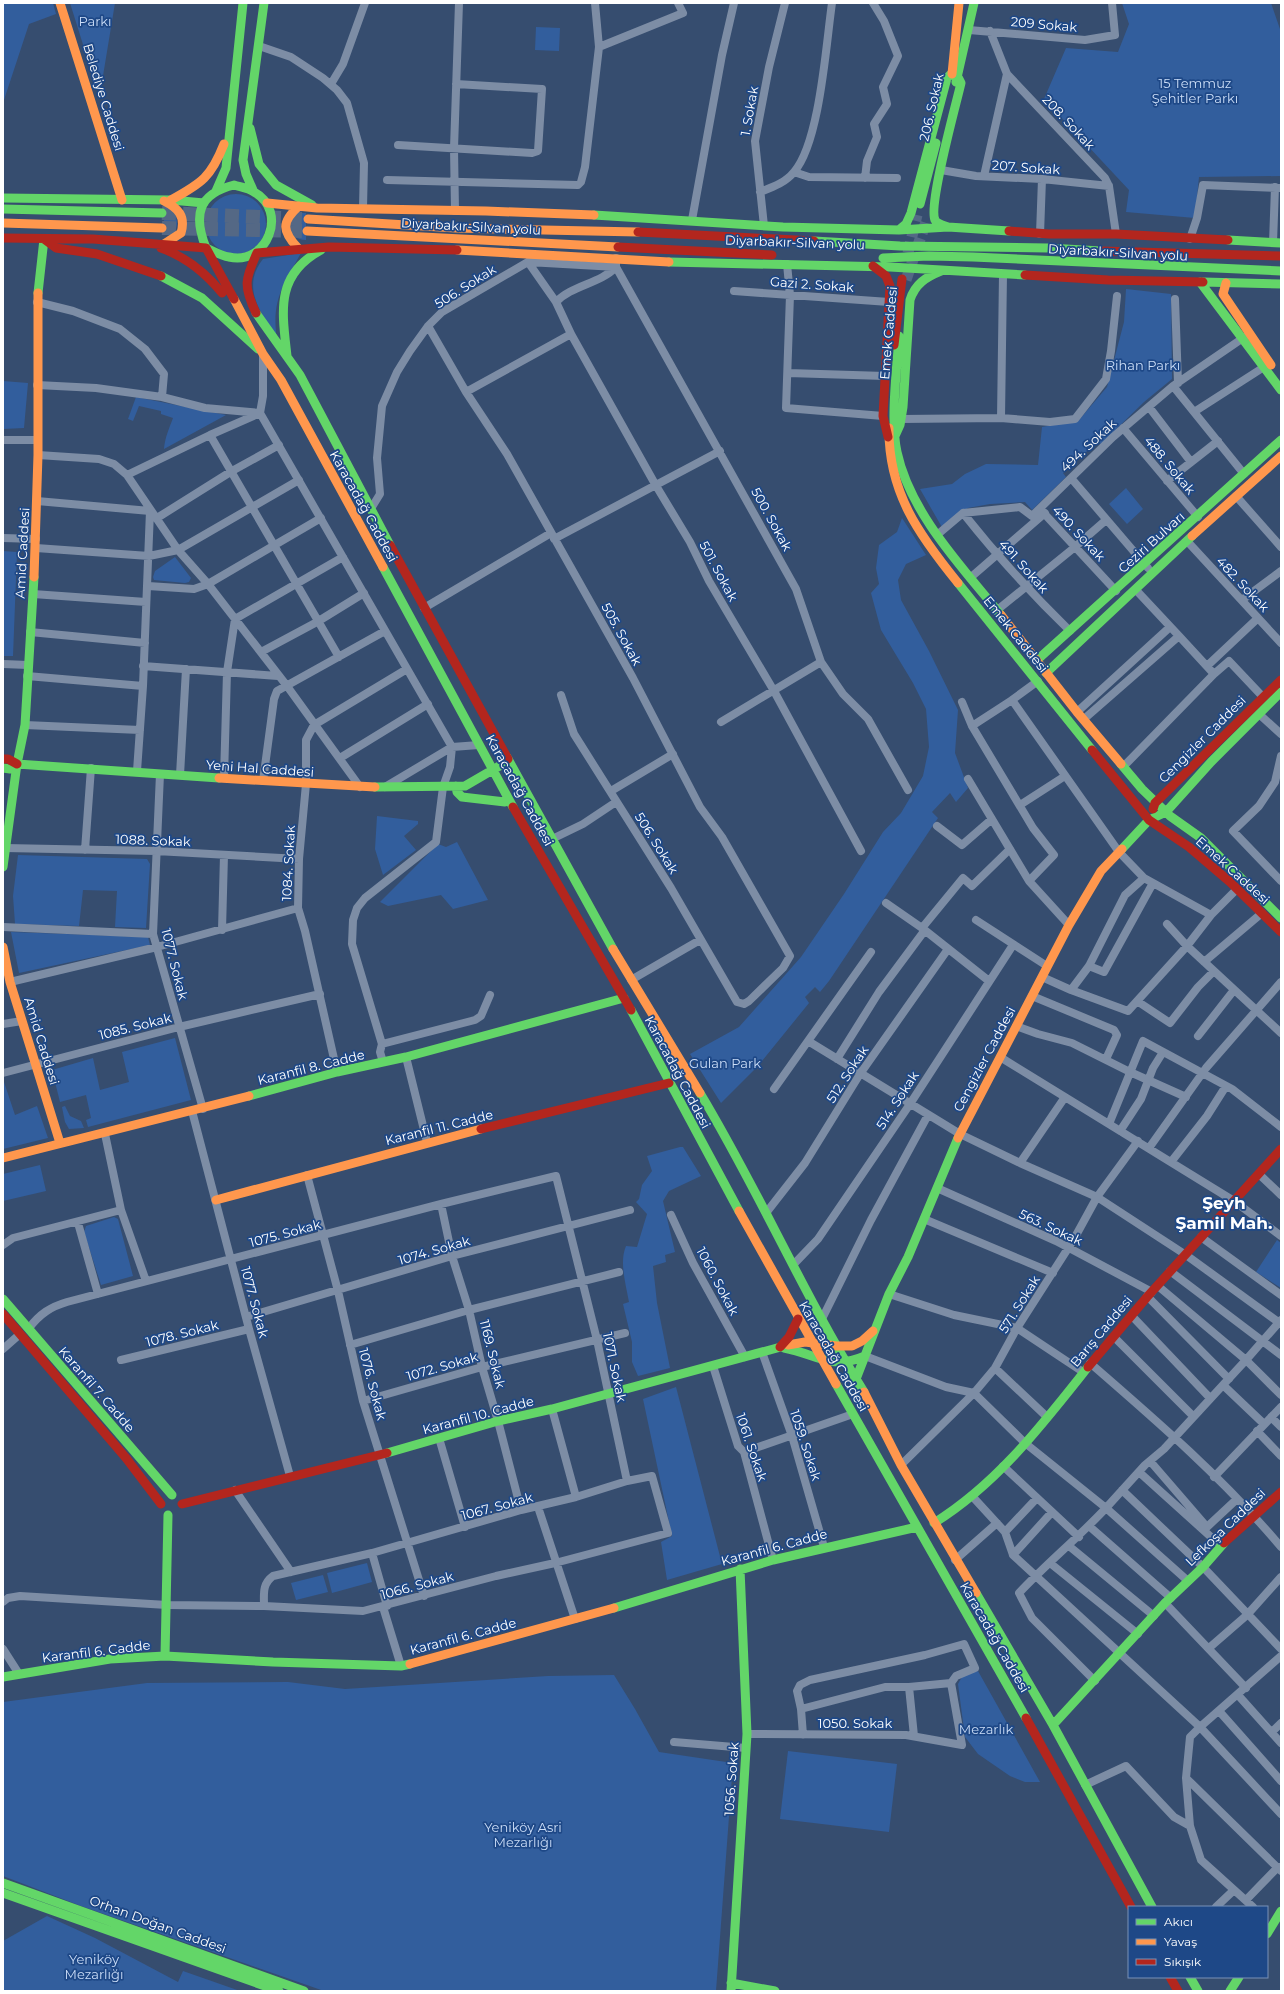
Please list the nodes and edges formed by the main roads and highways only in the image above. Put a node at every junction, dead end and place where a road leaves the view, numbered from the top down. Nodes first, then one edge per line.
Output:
1 (60, 3) edge
2 (243, 3) edge
3 (264, 3) edge
4 (959, 3) edge
5 (974, 3) edge
6 (955, 74) junction
7 (248, 120) junction
8 (231, 123) junction
9 (216, 190) junction
10 (254, 190) junction
11 (3, 198) edge
12 (122, 200) junction
13 (167, 200) junction
14 (204, 203) junction
15 (267, 203) junction
16 (299, 206) junction
17 (317, 208) junction
18 (3, 209) edge
19 (162, 213) tunnel mouth
20 (917, 215) tunnel mouth
21 (308, 219) tunnel mouth
22 (927, 219) tunnel mouth
23 (3, 223) edge
24 (723, 223) junction
25 (948, 227) junction
26 (162, 228) tunnel mouth
27 (579, 230) junction
28 (899, 230) junction
29 (307, 231) tunnel mouth
30 (1044, 234) junction
31 (3, 238) edge
32 (44, 239) junction
33 (142, 242) junction
34 (1277, 243) edge
35 (164, 244) junction
36 (329, 247) junction
37 (206, 248) junction
38 (298, 248) junction
39 (620, 248) junction
40 (257, 253) junction
41 (1203, 255) junction
42 (1281, 256) edge
43 (740, 263) junction
44 (873, 266) junction
45 (1169, 266) junction
46 (948, 270) junction
47 (1281, 271) edge
48 (1039, 275) junction
49 (904, 279) tunnel mouth
50 (1200, 282) junction
51 (1226, 283) junction
52 (1281, 284) edge
53 (244, 318) junction
54 (263, 354) junction
55 (287, 356) junction
56 (1281, 378) edge
57 (1281, 390) edge
58 (892, 437) junction
59 (1281, 440) edge
60 (1281, 456) edge
61 (1036, 661) junction
62 (1046, 673) junction
63 (1281, 680) edge
64 (1281, 692) edge
65 (499, 743) junction
66 (480, 744) junction
67 (507, 757) junction
68 (3, 759) edge
69 (10, 767) edge
70 (492, 771) junction
71 (456, 786) junction
72 (509, 800) junction
73 (1155, 803) junction
74 (1166, 812) junction
75 (1149, 820) junction
76 (3, 867) edge
77 (1281, 918) edge
78 (1281, 932) edge
79 (3, 947) edge
80 (624, 998) junction
81 (669, 1083) junction
82 (60, 1143) junction
83 (1280, 1153) edge
84 (3, 1158) edge
85 (216, 1200) road end
86 (3, 1299) edge
87 (3, 1314) edge
88 (798, 1319) junction
89 (875, 1329) junction
90 (811, 1341) junction
91 (835, 1345) junction
92 (780, 1348) junction
93 (865, 1356) junction
94 (821, 1360) junction
95 (847, 1364) junction
96 (856, 1379) junction
97 (1281, 1492) edge
98 (172, 1495) junction
99 (161, 1504) junction
100 (182, 1504) junction
101 (168, 1515) junction
102 (934, 1523) junction
103 (917, 1527) junction
104 (740, 1569) junction
105 (165, 1656) junction
106 (3, 1676) edge
107 (1053, 1725) junction
108 (3, 1883) edge
109 (3, 1893) edge
110 (1130, 1906) edge
111 (1151, 1906) edge
112 (1281, 1911) edge
113 (1270, 1921) edge
114 (1171, 1978) edge
115 (1191, 1978) edge
116 (1238, 1978) edge
117 (731, 1987) edge
118 (1200, 1990) edge
119 (279, 1991) edge
120 (304, 1991) edge
121 (775, 1991) edge
122 (1178, 1991) edge
123 (1220, 1991) edge
124 (1231, 1991) edge

1 - 12 main road, Belediye Caddesi
2 - 8 main road
3 - 7 main road
4 - 6 main road, 206. Sokak
5 - 6 main road, 206. Sokak
6 - 20 main road, 206. Sokak
6 - 22 main road
6 - 25 main road
6 - 28 main road
7 - 10 main road
7 - 17 main road
8 - 9 main road
8 - 13 main road
9 - 10 main road
9 - 14 main road
10 - 15 main road
11 - 12 main road
12 - 13 main road
13 - 14 main road
13 - 35 main road
14 - 37 main road
15 - 16 main road
15 - 40 main road
16 - 17 main road
16 - 38 main road
17 - 24 main road
18 - 19 main road
21 - 27 main road
23 - 26 main road
24 - 27 main road
24 - 28 main road
25 - 28 main road
25 - 30 main road
27 - 41 main road
29 - 39 main road, Diyarbakır-Silvan yolu
30 - 34 main road
30 - 41 main road
31 - 32 main road
32 - 33 main road
32 - 54 main road
32 - 69 main road, Amid Caddesi
33 - 35 main road
33 - 53 main road
35 - 37 main road
36 - 38 main road
36 - 43 main road
36 - 55 main road
37 - 40 main road
37 - 53 main road, Karacadağ Caddesi
38 - 40 main road
39 - 43 main road
39 - 45 main road, Diyarbakır-Silvan yolu
40 - 55 main road, Karacadağ Caddesi
41 - 42 main road
43 - 44 main road
44 - 46 main road
44 - 58 main road
45 - 47 main road, Diyarbakır-Silvan yolu
45 - 48 main road
46 - 48 main road
46 - 58 main road
48 - 50 main road
49 - 58 main road, Emek Caddesi
50 - 51 main road
50 - 57 main road
51 - 52 main road
51 - 56 main road
53 - 54 main road, Karacadağ Caddesi
54 - 66 main road, Karacadağ Caddesi
55 - 65 main road, Karacadağ Caddesi
58 - 61 main road, Emek Caddesi
58 - 75 main road, Emek Caddesi
59 - 61 main road, Ceziri Bulvarı
60 - 62 main road, Ceziri Bulvarı
61 - 62 main road, Emek Caddesi
62 - 73 main road, Emek Caddesi
63 - 73 main road, Cengizler Caddesi
64 - 74 main road, Cengizler Caddesi
65 - 66 main road
65 - 67 main road, Karacadağ Caddesi
66 - 70 main road, Karacadağ Caddesi
67 - 70 main road, Yeni Hal Caddesi
67 - 91 main road, Karacadağ Caddesi
68 - 69 main road, Yeni Hal Caddesi
69 - 71 main road, Yeni Hal Caddesi
69 - 76 main road, Amid Caddesi
70 - 71 main road, Yeni Hal Caddesi
70 - 72 main road, Karacadağ Caddesi
71 - 72 main road
72 - 80 main road, Karacadağ Caddesi
73 - 74 main road, Emek Caddesi
73 - 75 main road, Cengizler Caddesi
74 - 75 main road, Cengizler Caddesi
74 - 77 main road, Emek Caddesi
75 - 78 main road, Emek Caddesi
75 - 89 main road, Cengizler Caddesi
79 - 82 main road, Amid Caddesi
80 - 81 main road, Karacadağ Caddesi
80 - 82 main road, Karanfil 8. Cadde
81 - 85 main road, Karanfil 11. Cadde
81 - 88 main road, Karacadağ Caddesi
82 - 84 main road, Karanfil 8. Cadde
83 - 102 main road, Barış Caddesi
86 - 98 main road, Karanfil 7. Cadde
87 - 99 main road, Karanfil 7. Cadde
88 - 90 main road, Karacadağ Caddesi
88 - 92 main road
89 - 91 main road, Cengizler Caddesi
89 - 93 main road, Cengizler Caddesi
90 - 91 main road, Cengizler Caddesi
90 - 92 main road, Karanfil 10. Cadde
90 - 94 main road, Karacadağ Caddesi
91 - 95 main road, Karacadağ Caddesi
92 - 94 main road, Karanfil 10. Cadde
92 - 100 main road, Karanfil 10. Cadde
93 - 95 main road
93 - 96 main road, Cengizler Caddesi
94 - 95 main road, Karanfil 10. Cadde
94 - 103 main road, Karacadağ Caddesi
95 - 96 main road, Karacadağ Caddesi
96 - 102 main road, Karacadağ Caddesi
97 - 107 main road, Lefkoşa Caddesi
98 - 99 main road
98 - 100 main road
99 - 101 main road
100 - 101 main road
101 - 105 main road
102 - 107 main road, Karacadağ Caddesi
103 - 104 main road, Karanfil 6. Cadde
103 - 110 main road, Karacadağ Caddesi
104 - 105 main road, Karanfil 6. Cadde
104 - 117 main road, 1056. Sokak
105 - 106 main road, Karanfil 6. Cadde
107 - 111 main road, Karacadağ Caddesi
108 - 120 main road, Orhan Doğan Caddesi
109 - 119 main road
112 - 113 main road
114 - 122 main road
115 - 118 main road
116 - 124 main road
117 - 121 main road
123 - 124 main road

